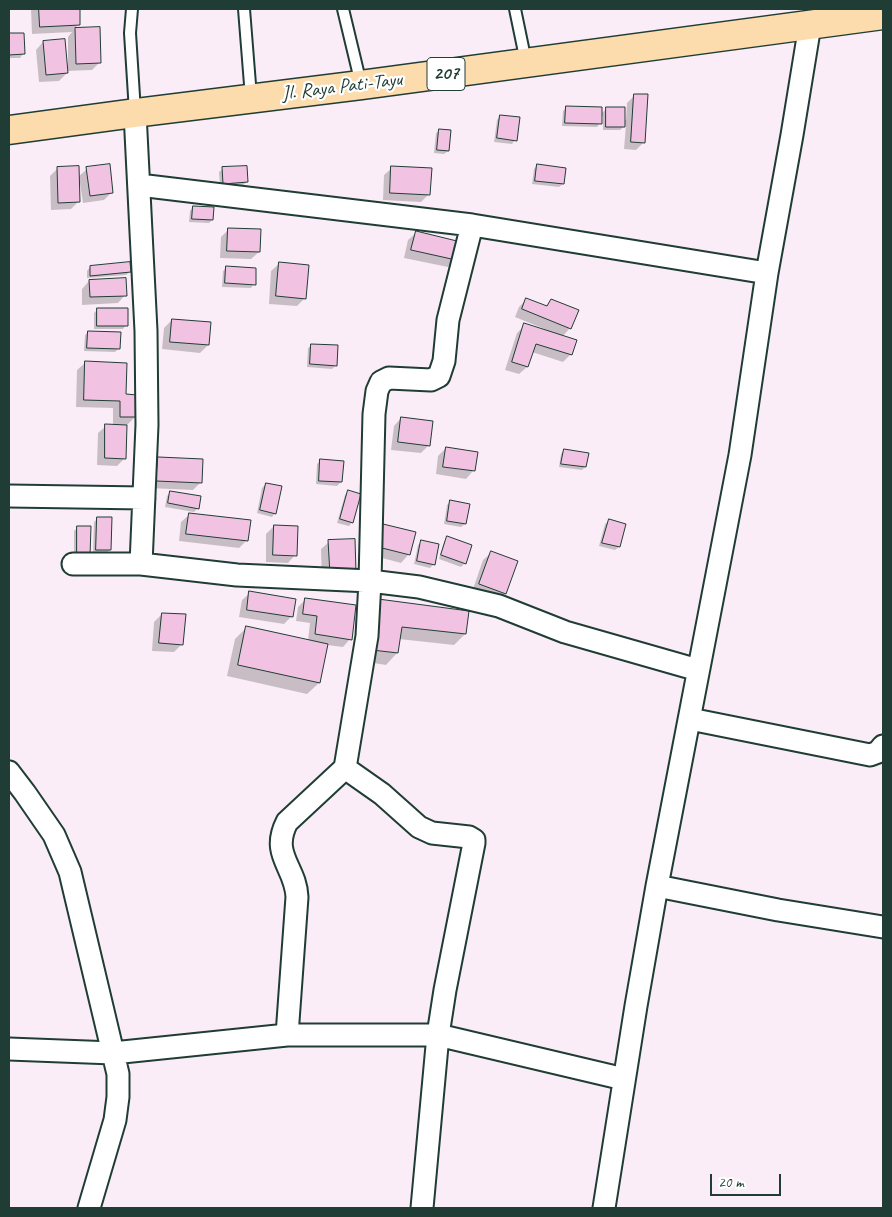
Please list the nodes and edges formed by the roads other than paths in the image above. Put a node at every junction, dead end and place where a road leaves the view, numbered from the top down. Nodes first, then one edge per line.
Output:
1 (132, 9) edge
2 (244, 9) edge
3 (343, 9) edge
4 (515, 9) edge
5 (883, 15) edge
6 (810, 25) junction
7 (527, 63) junction
8 (361, 86) junction
9 (251, 99) junction
10 (135, 113) junction
11 (9, 130) edge
12 (139, 185) junction
13 (472, 225) junction
14 (767, 273) junction
15 (9, 496) edge
16 (144, 498) junction
17 (73, 564) dead end
18 (141, 564) junction
19 (370, 581) junction
20 (698, 670) junction
21 (690, 718) junction
22 (883, 746) edge
23 (345, 768) junction
24 (9, 772) edge
25 (657, 886) junction
26 (883, 928) edge
27 (288, 1035) junction
28 (438, 1035) junction
29 (9, 1049) edge
30 (113, 1053) junction
31 (624, 1079) junction
32 (89, 1208) edge
33 (422, 1208) edge
34 (604, 1208) edge

1 - 10 lane
2 - 9 lane
3 - 8 lane
4 - 7 lane
5 - 6 main road, Jl. Raya Pati-Tayu / 207
6 - 7 main road, Jl. Raya Pati-Tayu / 207
6 - 14 street
7 - 8 main road, Jl. Raya Pati-Tayu / 207
8 - 9 main road, Jl. Raya Pati-Tayu / 207
9 - 10 main road, Jl. Raya Pati-Tayu / 207
10 - 11 main road, Jl. Raya Pati-Tayu / 207
10 - 12 street
12 - 13 street
12 - 16 street
13 - 14 street
13 - 19 street
14 - 20 street
15 - 16 street
16 - 18 street
17 - 18 street
18 - 19 street
19 - 20 street
19 - 23 street
20 - 21 street
21 - 22 street
21 - 25 street
23 - 27 street
23 - 28 street
24 - 30 street
25 - 26 street
25 - 31 street
27 - 28 street
27 - 30 street
28 - 31 street
28 - 33 street
29 - 30 street
30 - 32 street
31 - 34 street

